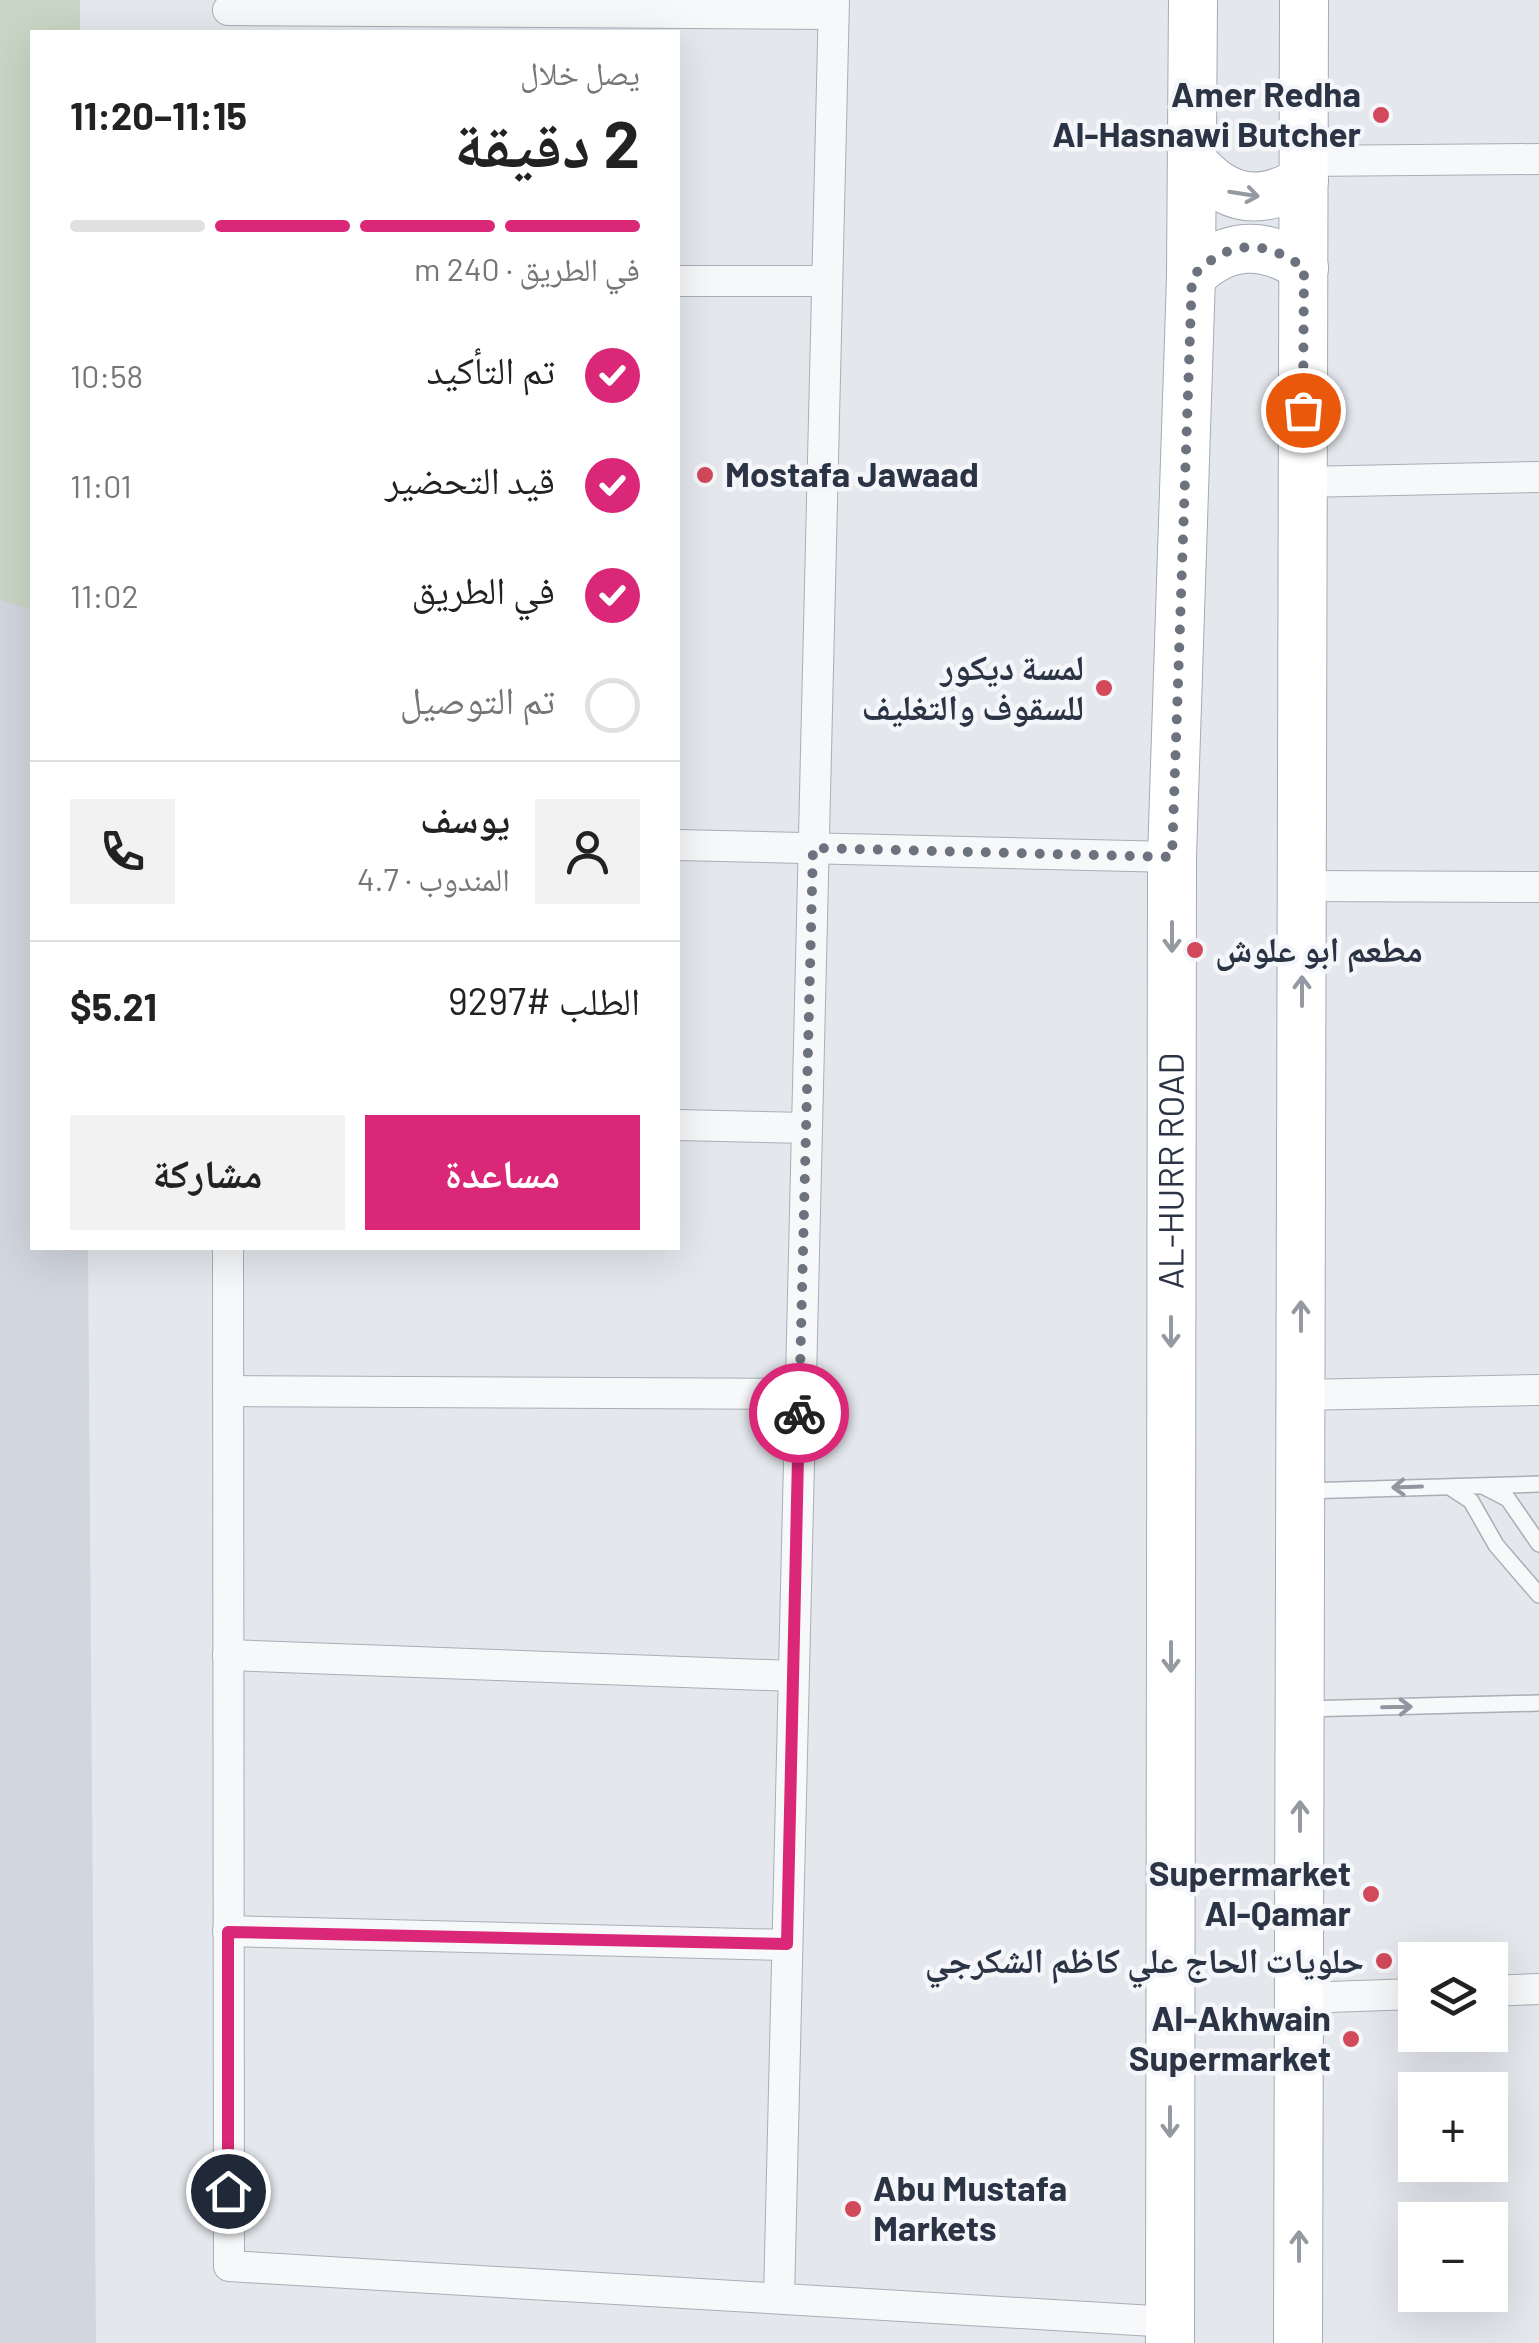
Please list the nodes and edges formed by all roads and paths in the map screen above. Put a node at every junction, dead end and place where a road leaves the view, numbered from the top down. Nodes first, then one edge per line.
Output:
1 (1193, 0) edge
2 (1304, 0) edge
3 (833, 7) edge
4 (228, 14) edge
5 (1539, 159) edge
6 (1193, 162) junction
7 (1304, 170) junction
8 (1304, 268) junction
9 (1192, 277) junction
10 (680, 281) edge
11 (826, 282) junction
12 (1539, 477) edge
13 (1303, 482) junction
14 (680, 845) edge
15 (813, 848) junction
16 (1172, 857) junction
17 (1302, 886) junction
18 (1539, 887) edge
19 (680, 1124) edge
20 (806, 1128) junction
21 (228, 1250) edge
22 (1539, 1390) edge
23 (228, 1391) junction
24 (800, 1394) junction
25 (1300, 1395) junction
26 (1530, 1484) edge
27 (1443, 1486) junction
28 (1480, 1486) junction
29 (1301, 1491) junction
30 (1539, 1492) edge
31 (1539, 1544) edge
32 (1539, 1595) edge
33 (228, 1655) junction
34 (793, 1676) junction
35 (1539, 1703) edge
36 (1300, 1709) junction
37 (228, 1932) junction
38 (787, 1944) junction
39 (1539, 1989) edge
40 (1508, 1990) edge
41 (1398, 1995) edge
42 (1300, 1998) junction
43 (779, 2298) junction
44 (1170, 2332) edge
45 (1298, 2343) edge

1 - 6 main road, AL-HURR ROAD
2 - 7 main road
3 - 4 street
3 - 11 street
5 - 7 street
6 -> 7 main road
6 - 9 main road, AL-HURR ROAD
7 - 8 main road
8 - 9 main road
8 - 13 main road
9 - 16 main road, AL-HURR ROAD
10 - 11 street
11 - 15 street
12 - 13 street
13 - 17 main road
14 - 15 street
15 - 16 street
15 - 20 street
16 -> 44 main road, AL-HURR ROAD
17 - 18 street
25 -> 17 main road
19 - 20 street
20 - 24 street
21 - 23 street
22 - 25 street
23 - 24 street
23 - 33 street
24 - 34 street
25 - 29 main road
26 - 28 lane
26 - 30 lane
27 - 28 lane
27 -> 29 lane
27 - 32 lane
28 - 31 lane
29 - 36 main road
33 - 34 street
33 - 37 street
34 - 38 street
36 -> 35 lane
42 -> 36 main road
37 - 38 street
37 - 43 street
38 - 43 street
39 - 40 street
41 - 42 street
45 -> 42 main road
43 - 44 street

